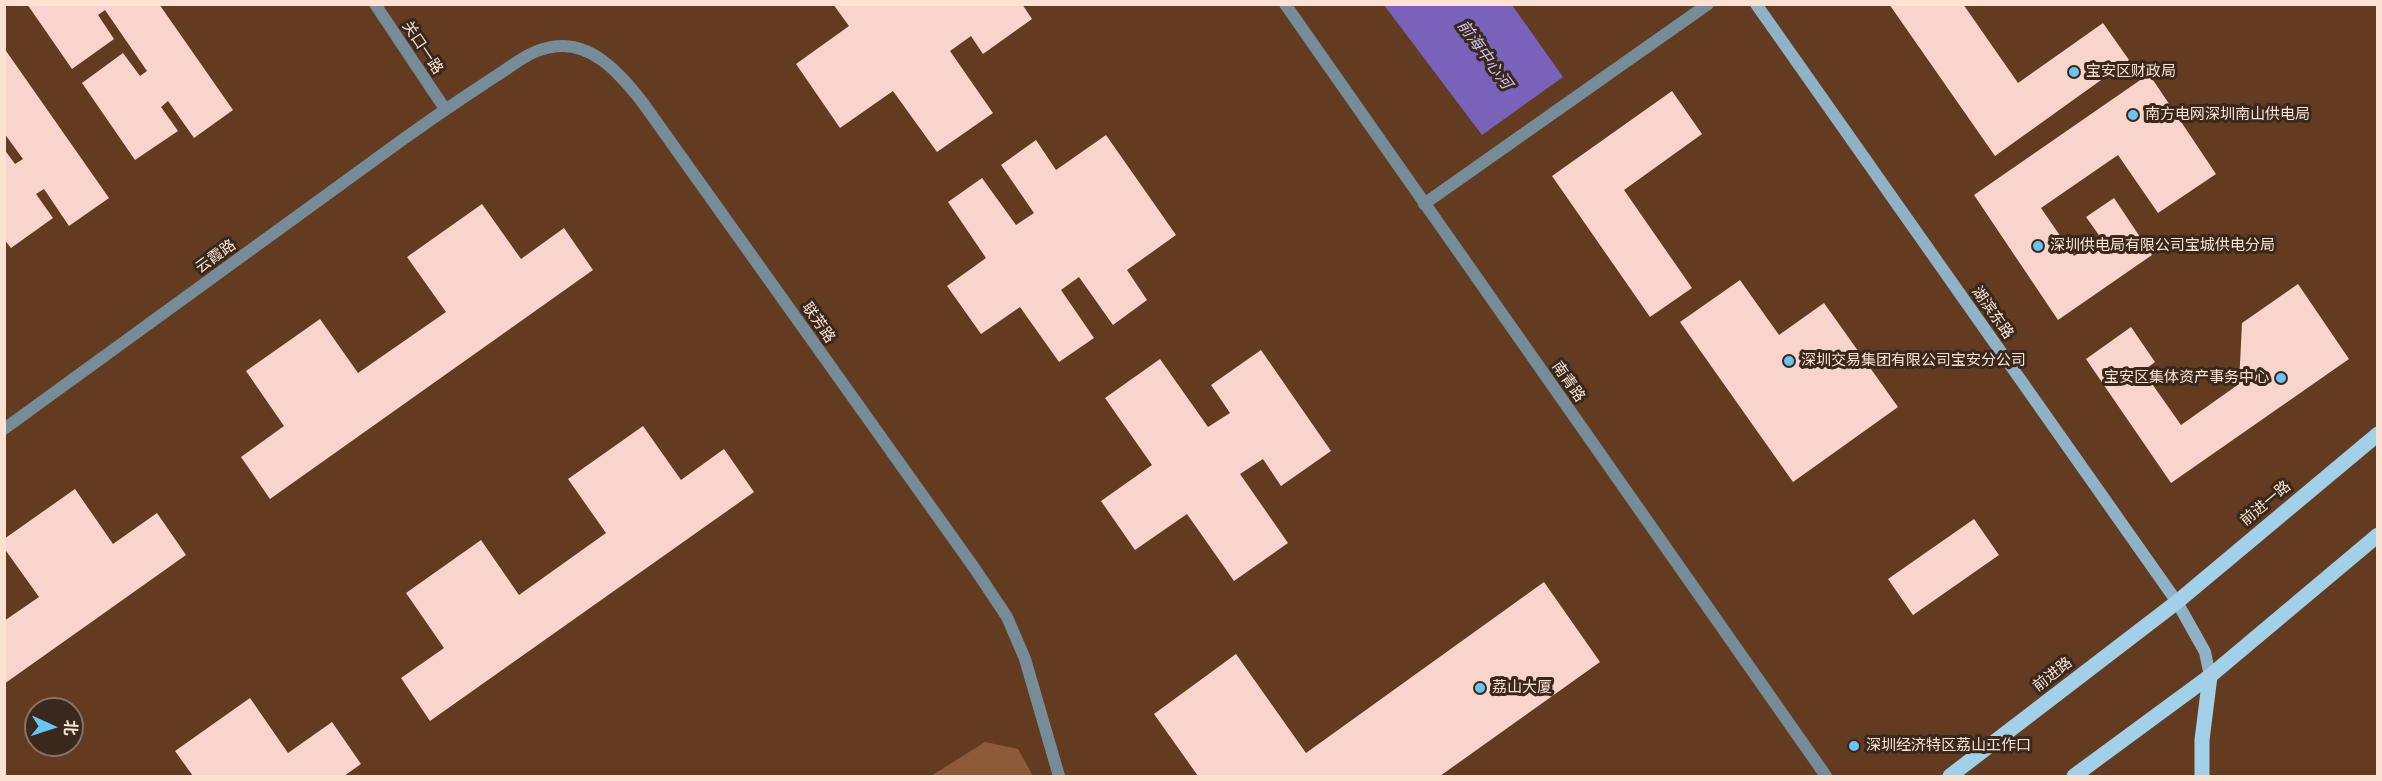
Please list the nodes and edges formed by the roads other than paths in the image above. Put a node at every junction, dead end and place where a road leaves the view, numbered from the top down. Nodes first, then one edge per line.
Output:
1 (375, 4) edge
2 (1285, 4) edge
3 (1708, 4) edge
4 (1756, 4) edge
5 (445, 109) junction
6 (1424, 204) junction
7 (4, 429) edge
8 (2378, 434) edge
9 (2378, 535) edge
10 (2177, 602) junction
11 (2210, 676) junction
12 (1059, 777) edge
13 (1826, 777) edge
14 (1950, 777) edge
15 (2074, 777) edge
16 (2202, 777) edge

1 - 5 street, 关口一路
2 - 6 street, 南青路
3 - 6 street
4 - 10 main road, 湖滨东路
5 - 7 street, 云霞路
5 - 12 street, 联芳路
6 - 13 street, 南青路
8 - 10 main road, 前进一路
9 - 11 main road
10 - 11 main road, 湖滨东路
10 - 14 main road, 前进路
11 - 15 main road
11 - 16 main road

